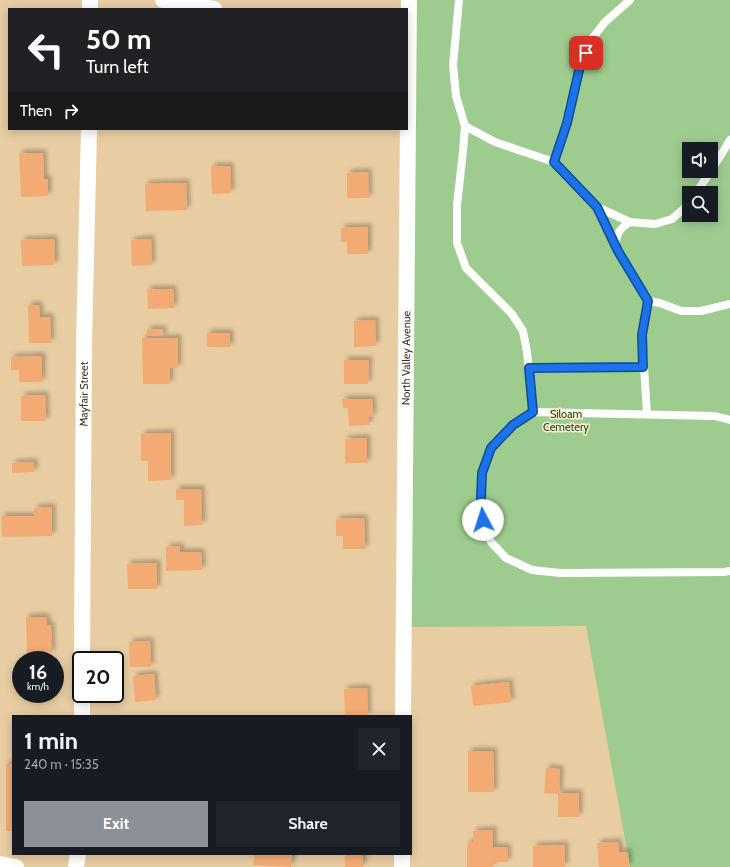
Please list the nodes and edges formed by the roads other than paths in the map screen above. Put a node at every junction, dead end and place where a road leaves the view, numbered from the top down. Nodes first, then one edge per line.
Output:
1 (163, 0) edge
2 (410, 0) edge
3 (459, 0) edge
4 (630, 0) edge
5 (208, 8) edge
6 (408, 33) edge
7 (465, 126) junction
8 (89, 130) edge
9 (407, 130) edge
10 (730, 140) edge
11 (718, 160) edge
12 (554, 162) junction
13 (597, 207) junction
14 (682, 210) edge
15 (630, 222) junction
16 (615, 246) junction
17 (648, 301) junction
18 (730, 304) edge
19 (643, 367) junction
20 (529, 368) junction
21 (533, 412) junction
22 (647, 414) junction
23 (730, 420) edge
24 (730, 570) edge
25 (82, 651) edge
26 (82, 703) edge
27 (82, 715) edge
28 (403, 715) edge
29 (78, 855) edge
30 (402, 855) edge
31 (0, 864) edge
32 (16, 867) edge
33 (76, 867) edge
34 (402, 867) edge

1 - 5 street
2 - 6 street, North Valley Avenue
3 - 7 lane
4 - 12 lane
7 - 12 lane
7 - 20 lane
8 - 25 street, Mayfair Street
9 - 28 street, North Valley Avenue
10 - 11 lane
12 - 13 lane
13 - 15 lane
13 - 16 lane
14 - 15 lane
15 - 16 lane
16 - 17 lane
17 - 18 lane
17 - 19 lane
19 - 20 lane
19 - 22 lane
20 - 21 lane
21 - 22 lane
21 - 24 lane
22 - 23 lane
26 - 27 street
29 - 33 street
30 - 34 street
31 - 32 street

